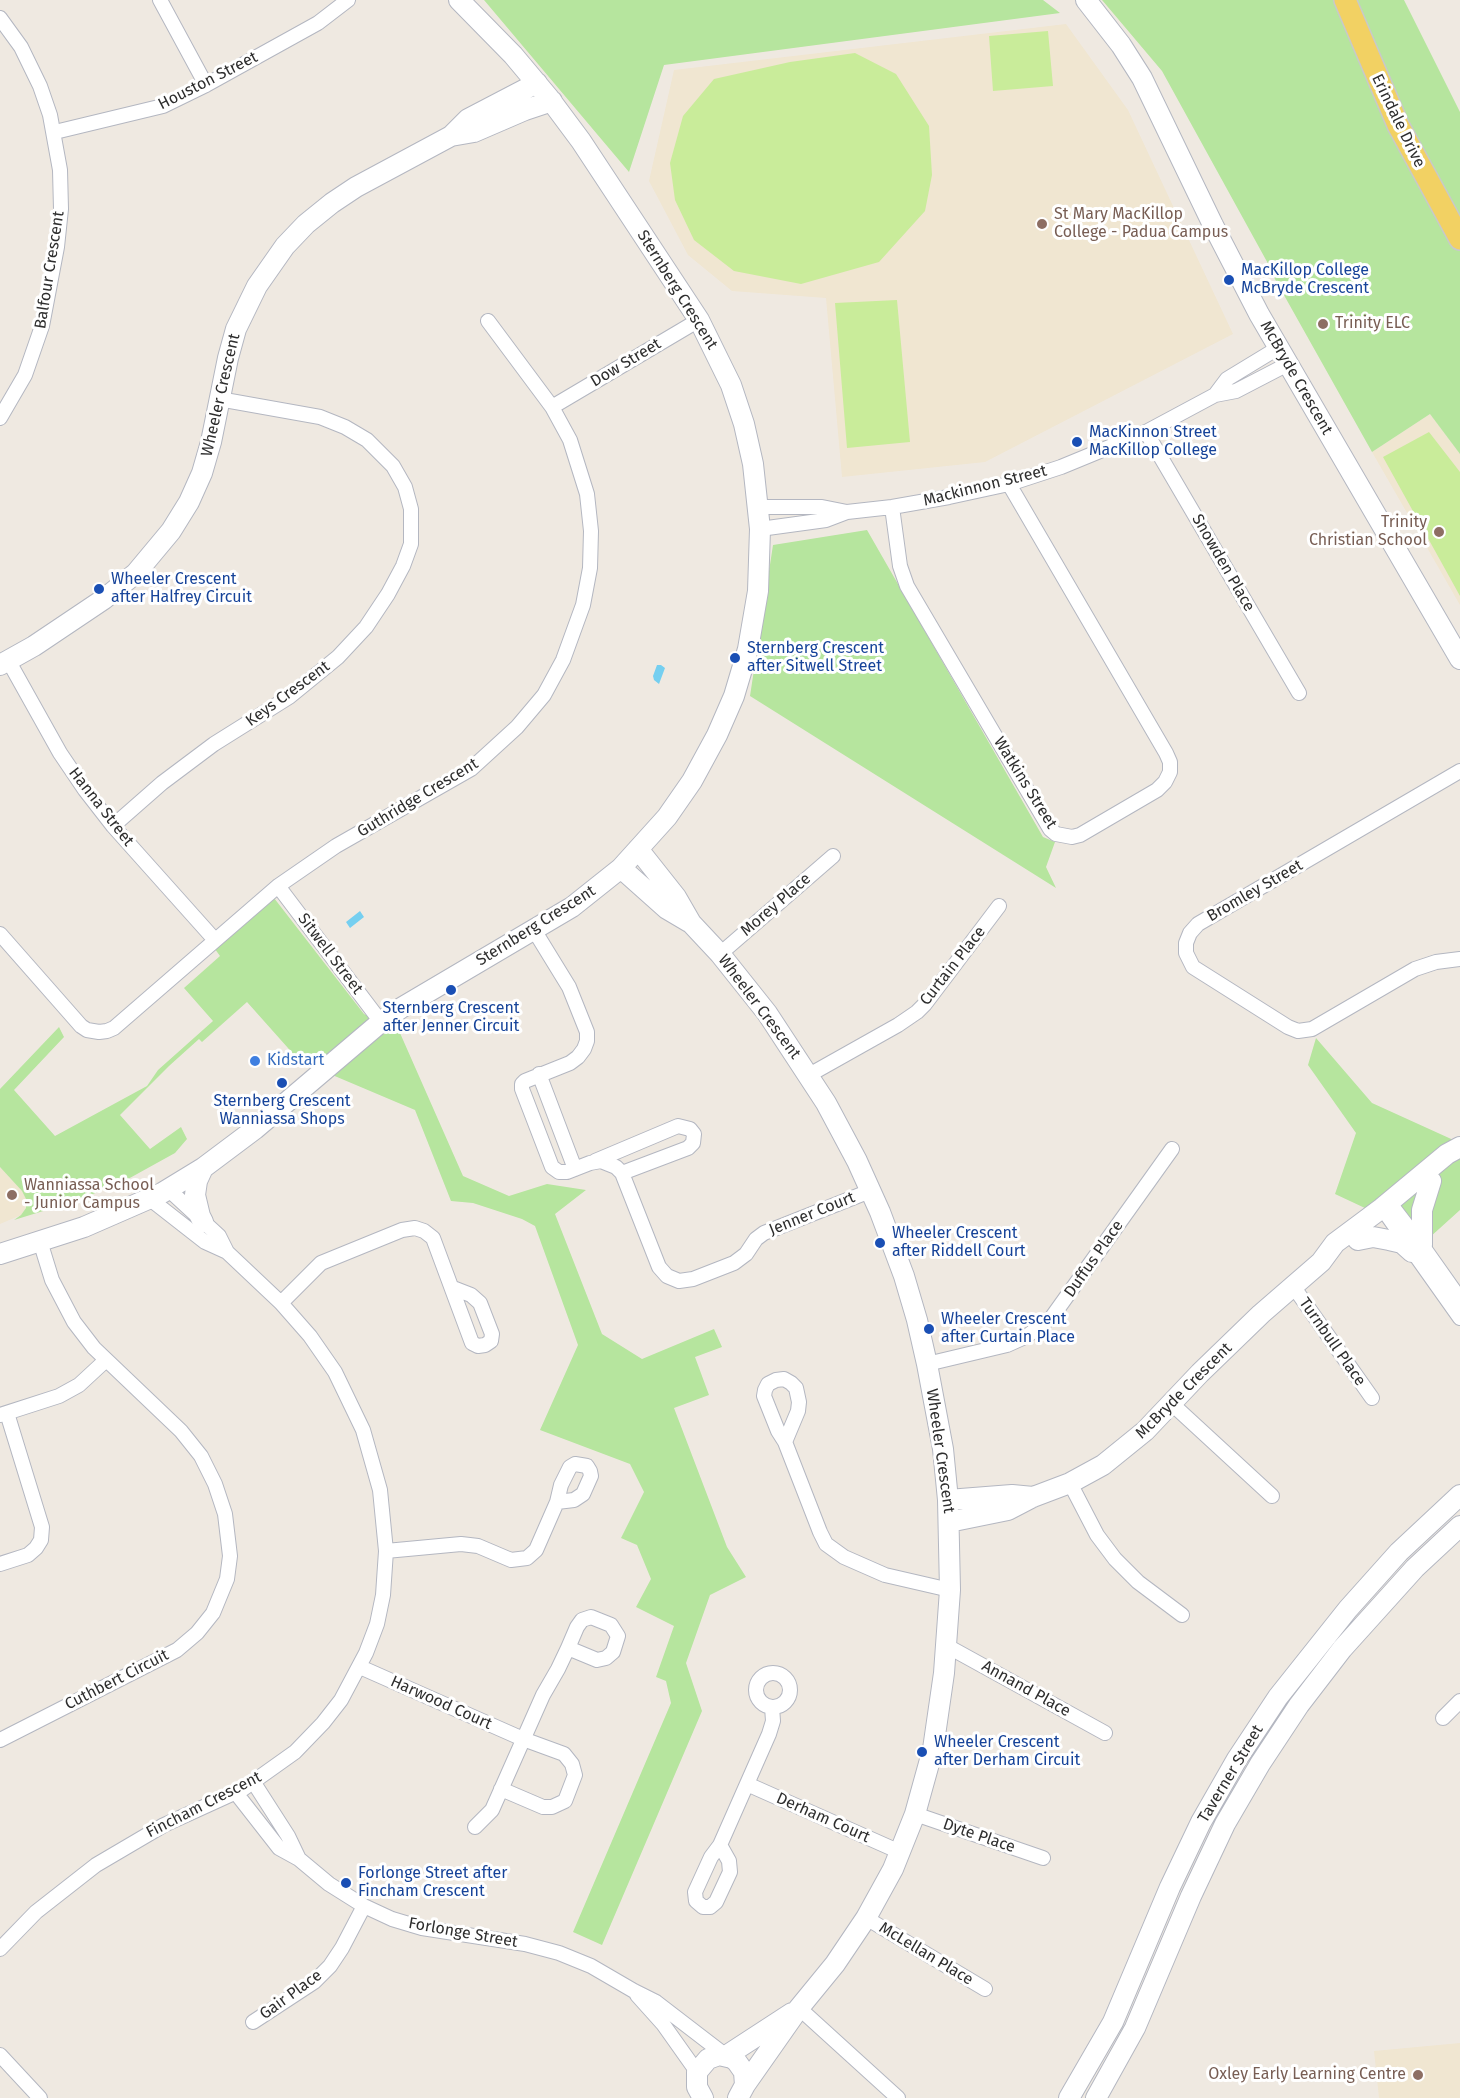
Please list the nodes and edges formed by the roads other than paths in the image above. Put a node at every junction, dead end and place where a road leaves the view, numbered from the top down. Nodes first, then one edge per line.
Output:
1 (160, 0) edge
2 (348, 0) edge
3 (459, 0) edge
4 (1086, 0) edge
5 (1345, 0) edge
6 (0, 18) edge
7 (511, 52) junction
8 (537, 83) junction
9 (206, 85) junction
10 (552, 101) junction
11 (498, 103) junction
12 (55, 132) junction
13 (451, 136) junction
14 (1460, 239) edge
15 (699, 320) junction
16 (488, 321) dead end
17 (1283, 356) junction
18 (219, 399) junction
19 (552, 407) junction
20 (0, 418) edge
21 (1146, 432) junction
22 (1009, 484) junction
23 (759, 507) junction
24 (892, 507) junction
25 (819, 514) junction
26 (760, 529) junction
27 (1460, 659) edge
28 (4, 662) edge
29 (1299, 693) dead end
30 (1460, 771) edge
31 (113, 825) junction
32 (638, 849) junction
33 (832, 856) dead end
34 (621, 868) junction
35 (278, 886) junction
36 (999, 906) dead end
37 (691, 923) junction
38 (534, 930) junction
39 (0, 934) edge
40 (214, 939) junction
41 (720, 954) junction
42 (1460, 959) edge
43 (381, 1022) junction
44 (539, 1074) junction
45 (809, 1075) junction
46 (1172, 1149) dead end
47 (1455, 1152) edge
48 (590, 1163) junction
49 (203, 1168) junction
50 (575, 1169) junction
51 (622, 1173) junction
52 (1431, 1181) junction
53 (168, 1189) junction
54 (870, 1191) junction
55 (150, 1199) junction
56 (1389, 1210) junction
57 (203, 1222) junction
58 (1358, 1240) junction
59 (40, 1242) junction
60 (1417, 1249) junction
61 (227, 1252) junction
62 (0, 1254) edge
63 (1321, 1262) junction
64 (1293, 1286) junction
65 (453, 1288) dead end
66 (1460, 1299) edge
67 (281, 1303) junction
68 (1460, 1318) edge
69 (106, 1360) junction
70 (927, 1364) junction
71 (1372, 1398) dead end
72 (1171, 1403) junction
73 (4, 1414) edge
74 (785, 1442) dead end
75 (1070, 1483) junction
76 (1272, 1496) dead end
77 (1460, 1496) edge
78 (1033, 1497) junction
79 (948, 1500) junction
80 (557, 1502) dead end
81 (949, 1522) junction
82 (1460, 1526) edge
83 (386, 1551) junction
84 (0, 1564) edge
85 (950, 1590) junction
86 (1182, 1615) dead end
87 (947, 1646) junction
88 (568, 1648) dead end
89 (360, 1667) junction
90 (1460, 1701) edge
91 (772, 1707) dead end
92 (1443, 1718) dead end
93 (1105, 1733) dead end
94 (523, 1739) junction
95 (0, 1740) edge
96 (254, 1783) junction
97 (747, 1784) junction
98 (501, 1789) junction
99 (236, 1793) junction
100 (915, 1814) junction
101 (475, 1827) dead end
102 (720, 1845) dead end
103 (900, 1852) junction
104 (1043, 1858) dead end
105 (299, 1859) junction
106 (364, 1906) junction
107 (866, 1918) junction
108 (0, 1949) edge
109 (985, 1989) dead end
110 (634, 1991) junction
111 (799, 2008) junction
112 (253, 2022) dead end
113 (0, 2055) edge
114 (725, 2056) junction
115 (697, 2073) junction
116 (745, 2092) edge
117 (40, 2098) edge
118 (681, 2098) edge
119 (703, 2098) edge
120 (898, 2098) edge
121 (1069, 2098) edge
122 (1096, 2098) edge

1 - 9 street
2 - 9 street, Houston Street
3 - 7 street, Sternberg Crescent
4 - 17 street, McBryde Crescent
5 - 14 main road, Erindale Drive
6 - 12 street, Balfour Crescent
7 - 8 street, Sternberg Crescent
7 - 11 street
8 - 10 street, Sternberg Crescent
8 - 11 street, Wheeler Crescent
9 - 12 street, Houston Street
10 - 13 street, Wheeler Crescent
10 - 15 street, Sternberg Crescent
11 - 13 street, Wheeler Crescent
12 - 20 street, Balfour Crescent
13 - 18 street, Wheeler Crescent
15 - 19 street, Dow Street
15 - 23 street, Sternberg Crescent
16 - 19 street, Guthridge Crescent
17 - 21 street, Mackinnon Street
17 - 27 street, McBryde Crescent
18 - 28 street, Wheeler Crescent
18 - 31 street, Keys Crescent
19 - 35 street, Guthridge Crescent
21 - 22 street, Mackinnon Street
21 - 29 street, Snowden Place
22 - 24 street, Mackinnon Street
22 - 24 street, Watkins Street
23 - 25 street, Mackinnon Street
23 - 26 street, Sternberg Crescent
24 - 25 street, Mackinnon Street
25 - 26 street, Mackinnon Street
26 - 32 street, Sternberg Crescent
28 - 31 street, Hanna Street
30 - 42 street, Bromley Street
31 - 40 street, Hanna Street
32 - 34 street, Sternberg Crescent
32 - 37 street, Wheeler Crescent
33 - 41 street, Morey Place
34 - 37 street, Wheeler Crescent
34 - 38 street, Sternberg Crescent
35 - 40 street, Guthridge Crescent
35 - 43 street, Sitwell Street
36 - 45 street, Curtain Place
37 - 41 street, Wheeler Crescent
38 - 43 street, Sternberg Crescent
38 - 44 street
39 - 40 street, Guthridge Crescent
41 - 45 street, Wheeler Crescent
43 - 49 street, Sternberg Crescent
44 - 50 street
44 - 50 street
45 - 54 street, Wheeler Crescent
46 - 70 street, Duffus Place
47 - 52 street, McBryde Crescent
47 - 56 street, McBryde Crescent
48 - 50 street
48 - 51 street
48 - 51 street
49 - 53 street, Sternberg Crescent
49 - 57 street
51 - 54 street, Jenner Court
52 - 56 street, McBryde Crescent
52 - 60 street
53 - 55 street, Sternberg Crescent
53 - 57 street, Fincham Crescent
54 - 70 street, Wheeler Crescent
55 - 59 street, Sternberg Crescent
55 - 61 street, Fincham Crescent
56 - 58 street, McBryde Crescent
56 - 60 street
56 - 63 street, McBryde Crescent
57 - 61 street, Fincham Crescent
58 - 60 street
58 - 63 street, McBryde Crescent
59 - 62 street, Sternberg Crescent
59 - 69 street, Cuthbert Circuit
60 - 66 street
60 - 68 street
61 - 67 street, Fincham Crescent
63 - 64 street, McBryde Crescent
64 - 71 street, Turnbull Place
64 - 72 street, McBryde Crescent
65 - 67 street
67 - 83 street, Fincham Crescent
69 - 73 street
69 - 95 street, Cuthbert Circuit
70 - 79 street, Wheeler Crescent
72 - 75 street, McBryde Crescent
72 - 76 street
73 - 84 street
74 - 85 street
75 - 78 street, McBryde Crescent
75 - 86 street
77 - 121 street, Taverner Street
78 - 79 street, McBryde Crescent
78 - 81 street, McBryde Crescent
79 - 81 street, Wheeler Crescent
80 - 83 street
81 - 85 street, Wheeler Crescent
82 - 122 street, Taverner Street
83 - 89 street, Fincham Crescent
85 - 87 street, Wheeler Crescent
87 - 93 street, Annand Place
87 - 100 street, Wheeler Crescent
88 - 94 street
89 - 94 street, Harwood Court
89 - 96 street, Fincham Crescent
90 - 92 street
91 - 97 street
94 - 98 street
94 - 98 street, Harwood Court
96 - 99 street, Fincham Crescent
96 - 105 street, Forlonge Street
97 - 102 street
97 - 103 street, Derham Court
98 - 101 street
99 - 105 street, Forlonge Street
99 - 108 street, Fincham Crescent
100 - 103 street, Wheeler Crescent
100 - 104 street, Dyte Place
103 - 107 street, Wheeler Crescent
105 - 106 street, Forlonge Street
106 - 110 street, Forlonge Street
106 - 112 street, Gair Place
107 - 109 street, McLellan Place
107 - 111 street, Wheeler Crescent
110 - 114 street, Forlonge Street
110 - 115 street, Forlonge Street
111 - 114 street, Wheeler Crescent
111 - 116 street, Wheeler Crescent
111 - 120 street
113 - 117 street
114 - 115 street, Wheeler Crescent
114 - 116 street
115 - 118 street
115 - 119 street

